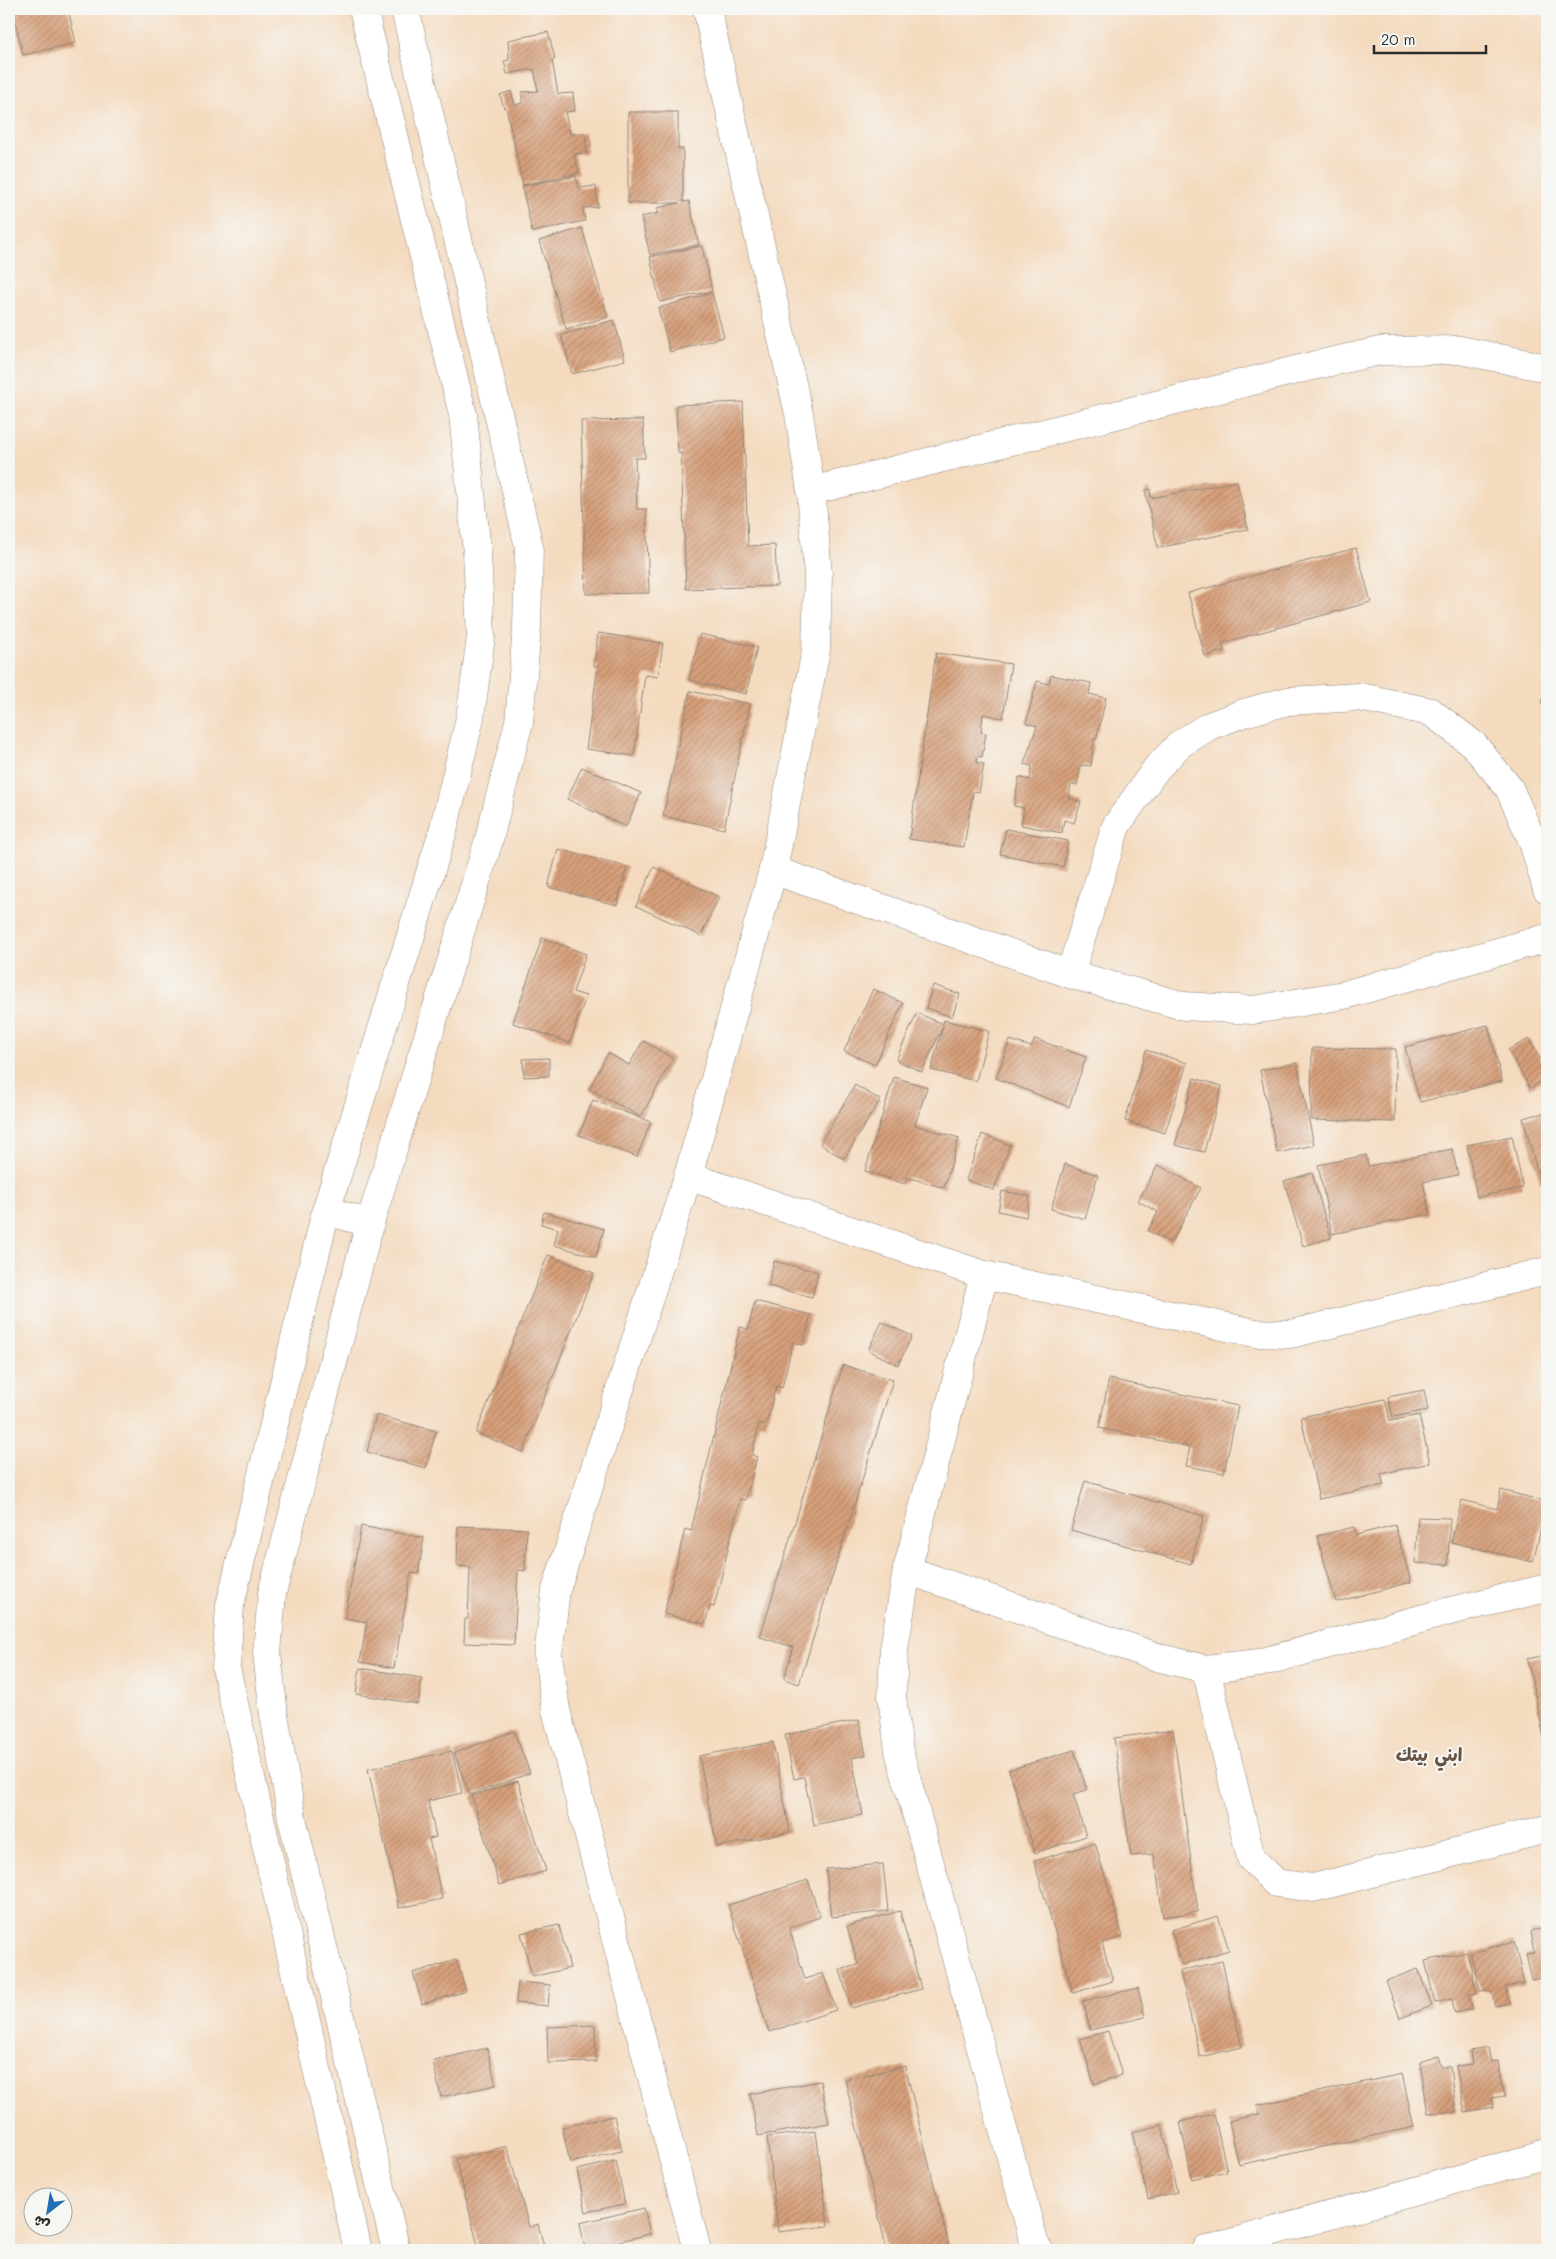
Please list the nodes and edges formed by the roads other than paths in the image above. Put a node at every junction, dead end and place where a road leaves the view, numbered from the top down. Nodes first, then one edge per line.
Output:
1 (363, 9) edge
2 (405, 9) edge
3 (707, 9) edge
4 (1547, 368) edge
5 (811, 492) junction
6 (773, 870) junction
7 (1547, 889) edge
8 (1547, 938) edge
9 (1070, 974) junction
10 (688, 1176) junction
11 (326, 1211) junction
12 (370, 1223) junction
13 (1547, 1271) edge
14 (984, 1275) junction
15 (907, 1570) junction
16 (1547, 1588) edge
17 (1206, 1669) junction
18 (1547, 1829) edge
19 (1547, 2154) edge
20 (358, 2250) edge
21 (396, 2250) edge
22 (697, 2250) edge
23 (1039, 2250) edge
24 (1206, 2250) edge

1 - 11 street
2 - 12 street
3 - 5 street
4 - 5 street
5 - 6 street
6 - 9 street
6 - 10 street
7 - 9 street
8 - 9 street
10 - 14 street
10 - 22 street
11 - 12 street
11 - 20 street
12 - 21 street
13 - 14 street
14 - 15 street
15 - 17 street
15 - 23 street
16 - 17 street
17 - 18 street
19 - 24 street

